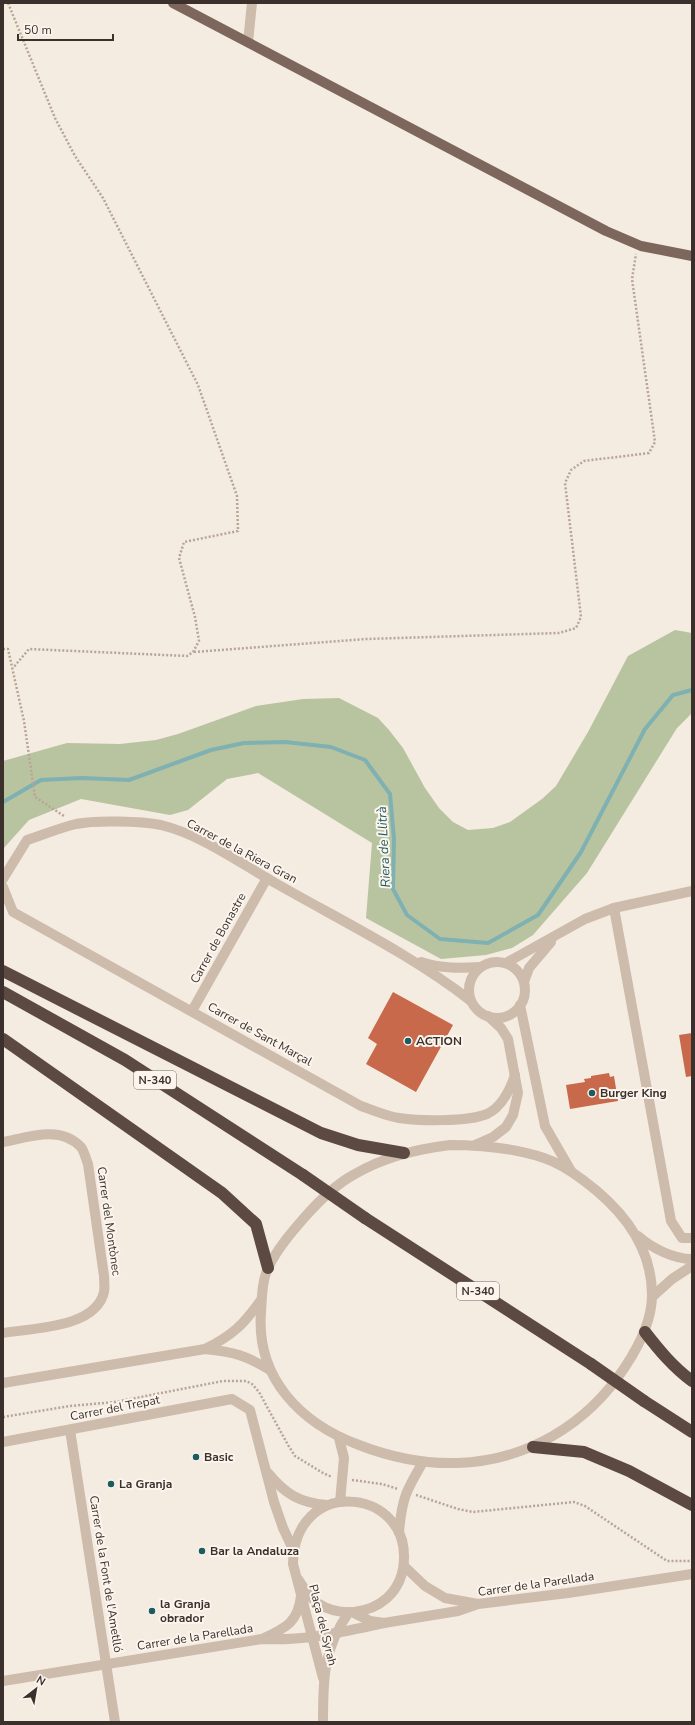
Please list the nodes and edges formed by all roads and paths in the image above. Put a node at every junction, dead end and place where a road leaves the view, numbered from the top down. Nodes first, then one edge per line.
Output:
1 (8, 3) edge
2 (173, 3) edge
3 (252, 3) edge
4 (248, 42) junction
5 (640, 246) junction
6 (692, 256) edge
7 (3, 649) edge
8 (193, 652) junction
9 (13, 668) junction
10 (76, 824) junction
11 (267, 878) junction
12 (3, 879) edge
13 (3, 888) edge
14 (692, 891) edge
15 (614, 908) junction
16 (558, 935) junction
17 (408, 958) junction
18 (506, 963) junction
19 (481, 967) junction
20 (3, 971) edge
21 (524, 982) junction
22 (3, 992) edge
23 (471, 1001) junction
24 (520, 1005) junction
25 (192, 1011) junction
26 (488, 1016) junction
27 (3, 1039) edge
28 (515, 1075) junction
29 (3, 1142) edge
30 (475, 1145) junction
31 (404, 1153) junction
32 (571, 1171) junction
33 (636, 1234) junction
34 (687, 1238) edge
35 (692, 1252) edge
36 (670, 1255) junction
37 (691, 1265) edge
38 (268, 1268) junction
39 (652, 1297) junction
40 (262, 1300) junction
41 (645, 1332) junction
42 (3, 1333) edge
43 (205, 1349) junction
44 (270, 1370) junction
45 (692, 1381) edge
46 (6, 1383) edge
47 (70, 1430) junction
48 (692, 1432) edge
49 (339, 1438) junction
50 (3, 1442) edge
51 (533, 1447) junction
52 (423, 1462) junction
53 (265, 1470) junction
54 (340, 1502) junction
55 (327, 1505) junction
56 (692, 1505) edge
57 (399, 1532) junction
58 (293, 1549) junction
59 (404, 1566) junction
60 (692, 1574) edge
61 (298, 1579) junction
62 (302, 1594) junction
63 (478, 1604) junction
64 (352, 1612) junction
65 (384, 1623) junction
66 (337, 1633) junction
67 (314, 1638) junction
68 (262, 1639) junction
69 (108, 1664) junction
70 (323, 1678) junction
71 (3, 1681) edge
72 (115, 1722) edge
73 (323, 1722) edge

1 - 8 path
2 - 4 main road
3 - 4 street
4 - 5 main road
5 - 6 main road
5 - 8 path
7 - 9 path
8 - 9 path
9 - 10 path
10 - 11 street, Carrer de la Riera Gran
10 - 12 street, Carrer de la Riera Gran
11 - 17 street, Carrer de la Riera Gran
11 - 25 street, Carrer de Bonastre
13 - 25 street, Carrer de Sant Marçal
14 - 15 street
15 - 16 street
15 - 34 street
16 - 18 street
16 - 21 street
17 - 19 street, Carrer de la Riera Gran
17 - 23 street, Carrer de la Riera Gran
18 - 19 street
18 - 21 street
19 - 23 street
20 - 31 highway
21 - 24 street
22 - 48 highway, N-340, bridge
23 - 26 street
24 - 26 street
24 - 32 street
25 - 28 street, Carrer de Sant Marçal
26 - 28 street
27 - 38 highway
28 - 30 street
29 - 42 street, Carrer del Montònec
30 - 31 street
30 - 32 street
31 - 38 street
32 - 33 street
33 - 36 street
33 - 39 street
35 - 36 street
36 - 37 street
37 - 39 street
38 - 40 street
39 - 41 street
40 - 43 street
40 - 44 street
41 - 45 highway
41 - 51 street
43 - 44 street
43 - 46 street
44 - 49 street
47 - 50 street, Carrer del Trepat
47 - 53 street, Carrer del Trepat
47 - 69 street, Carrer de la Font de l'Ametlló
49 - 52 street
49 - 54 street
51 - 52 street
51 - 56 highway
52 - 57 street, Plaça del Syrah
53 - 55 street
53 - 58 street
54 - 55 street, Plaça del Syrah
54 - 57 street, Plaça del Syrah
55 - 58 street, Plaça del Syrah
57 - 59 street, Plaça del Syrah
58 - 61 street, Plaça del Syrah
59 - 63 street
59 - 64 street, Plaça del Syrah
60 - 63 street, Carrer de la Parellada
61 - 62 street, Plaça del Syrah
61 - 64 street, Plaça del Syrah
62 - 67 street, Plaça del Syrah
62 - 68 street, Carrer de la Parellada
63 - 65 street, Carrer de la Parellada
64 - 65 street, Carrer de la Parellada
64 - 66 street, Plaça del Syrah
65 - 66 street, Carrer de la Parellada
66 - 67 street, Carrer de la Parellada
66 - 70 street, Plaça del Syrah
67 - 68 street, Carrer de la Parellada
67 - 70 street, Plaça del Syrah
68 - 69 street, Carrer de la Parellada
69 - 71 street, Carrer de la Parellada
69 - 72 street, Carrer de la Font de l'Ametlló
70 - 73 street

